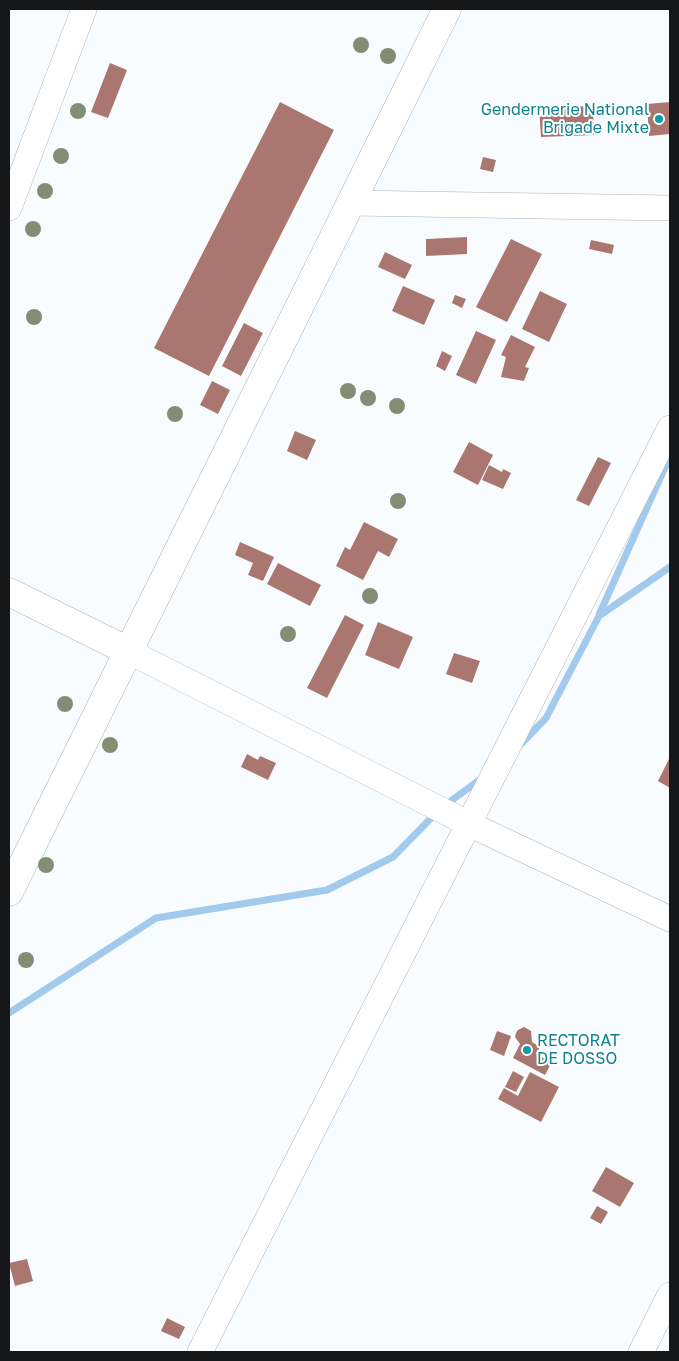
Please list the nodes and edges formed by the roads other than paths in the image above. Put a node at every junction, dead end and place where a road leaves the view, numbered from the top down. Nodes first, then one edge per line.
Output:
1 (84, 9) edge
2 (447, 9) edge
3 (350, 203) junction
4 (9, 208) edge
5 (670, 208) edge
6 (670, 428) edge
7 (9, 592) edge
8 (128, 651) junction
9 (469, 824) junction
10 (9, 892) edge
11 (670, 919) edge
12 (670, 1295) edge
13 (200, 1352) edge
14 (641, 1352) edge

1 - 4 street
2 - 3 main road
3 - 5 street
3 - 8 main road
6 - 9 street
7 - 8 main road
8 - 9 street
8 - 10 main road
9 - 11 street
9 - 13 street
12 - 14 street

